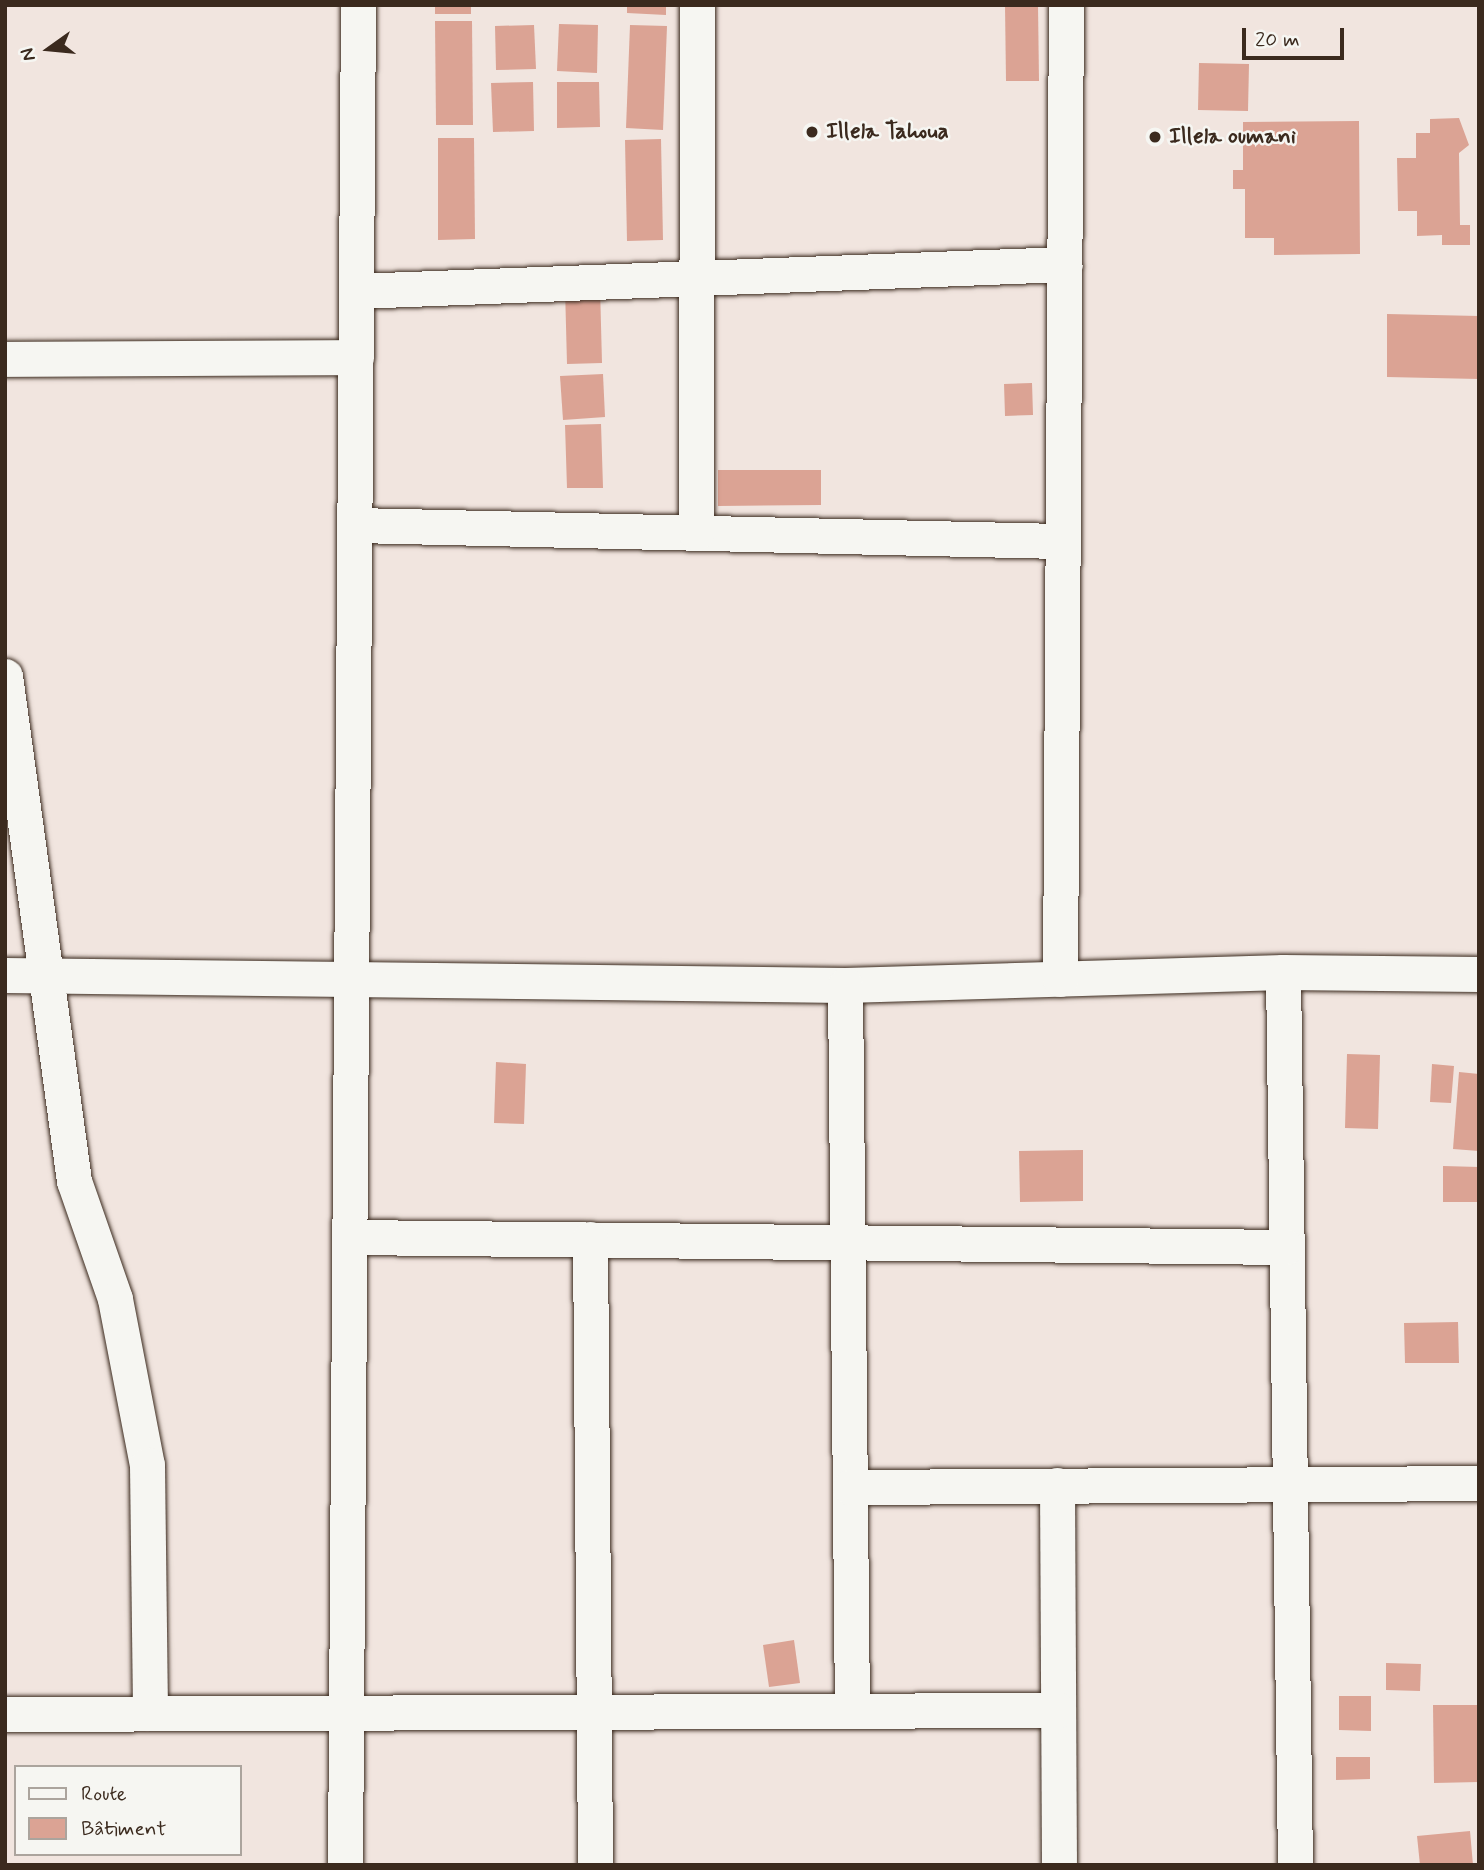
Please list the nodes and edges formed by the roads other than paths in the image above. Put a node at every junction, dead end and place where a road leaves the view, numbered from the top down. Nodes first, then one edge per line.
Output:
1 (358, 5) edge
2 (697, 5) edge
3 (1066, 5) edge
4 (1064, 264) junction
5 (696, 278) junction
6 (356, 291) junction
7 (356, 357) junction
8 (5, 359) edge
9 (355, 525) junction
10 (695, 533) junction
11 (1062, 541) junction
12 (5, 676) edge
13 (1283, 972) junction
14 (1479, 974) edge
15 (5, 975) edge
16 (50, 975) junction
17 (352, 978) junction
18 (1060, 979) junction
19 (845, 985) junction
20 (350, 1237) junction
21 (590, 1239) junction
22 (847, 1242) junction
23 (1286, 1247) junction
24 (1479, 1483) edge
25 (1289, 1484) junction
26 (1057, 1486) junction
27 (850, 1487) junction
28 (852, 1710) junction
29 (1058, 1710) junction
30 (346, 1712) junction
31 (593, 1712) junction
32 (150, 1713) junction
33 (5, 1714) edge
34 (345, 1865) edge
35 (595, 1865) edge
36 (1059, 1865) edge
37 (1295, 1865) edge

1 - 6 street
2 - 5 street
3 - 4 street
4 - 5 street
4 - 11 street
5 - 6 street
5 - 10 street
6 - 7 street
7 - 8 street
7 - 9 street
9 - 10 street
9 - 17 street
10 - 11 street
11 - 18 street
12 - 16 street
13 - 14 street
13 - 18 street
13 - 23 street
15 - 16 street
16 - 17 street
16 - 32 street
17 - 19 street
17 - 20 street
18 - 19 street
19 - 22 street
20 - 21 street
20 - 30 street
21 - 22 street
21 - 31 street
22 - 23 street
22 - 27 street
23 - 25 street
24 - 25 street
25 - 26 street
25 - 37 street
26 - 27 street
26 - 29 street
27 - 28 street
28 - 29 street
28 - 31 street
29 - 36 street
30 - 31 street
30 - 32 street
30 - 34 street
31 - 35 street
32 - 33 street

